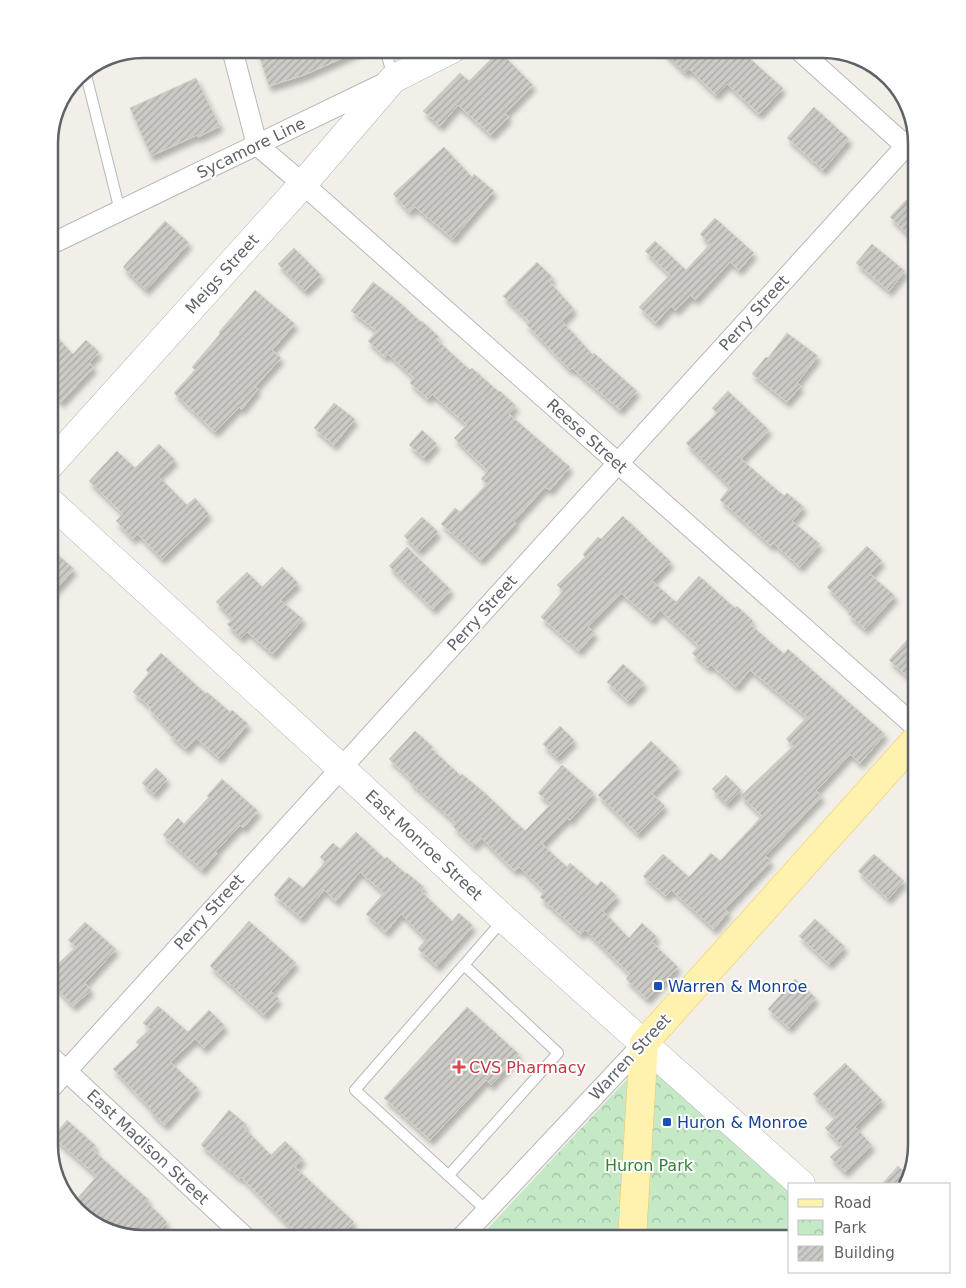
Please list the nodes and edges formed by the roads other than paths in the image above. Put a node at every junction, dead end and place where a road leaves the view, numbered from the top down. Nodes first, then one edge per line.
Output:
1 (234, 58) edge
2 (387, 58) edge
3 (434, 58) edge
4 (809, 58) edge
5 (86, 79) edge
6 (393, 79) junction
7 (908, 142) edge
8 (257, 145) junction
9 (908, 151) edge
10 (303, 184) junction
11 (120, 211) junction
12 (58, 242) edge
13 (58, 456) edge
14 (618, 464) junction
15 (58, 509) edge
16 (908, 720) edge
17 (908, 748) edge
18 (340, 767) junction
19 (504, 919) junction
20 (464, 965) junction
21 (644, 1043) junction
22 (58, 1063) edge
23 (66, 1071) junction
24 (58, 1080) edge
25 (449, 1175) junction
26 (800, 1183) edge
27 (486, 1210) junction
28 (237, 1230) edge
29 (468, 1230) edge
30 (633, 1230) edge

1 - 8 street
2 - 6 lane
3 - 6 main road, Sycamore Line
4 - 7 street
5 - 11 lane
6 - 8 street, Sycamore Line
6 - 10 main road, Meigs Street
8 - 10 street, Reese Street
8 - 11 street, Sycamore Line
9 - 14 street, Perry Street
10 - 13 main road, Meigs Street
10 - 14 street, Reese Street
11 - 12 street, Sycamore Line
14 - 16 street, Reese Street
14 - 18 street, Perry Street
15 - 18 main road, East Monroe Street
17 - 21 main road, Warren Street
18 - 19 main road, East Monroe Street
18 - 23 street, Perry Street
19 - 20 lane
19 - 21 main road, East Monroe Street
20 - 25 lane
20 - 25 lane
21 - 26 main road, East Monroe Street
21 - 27 street, Warren Street
21 - 30 main road
22 - 23 street, East Madison Street
23 - 24 street, Perry Street
23 - 28 street, East Madison Street
25 - 27 lane
27 - 29 street, Warren Street

